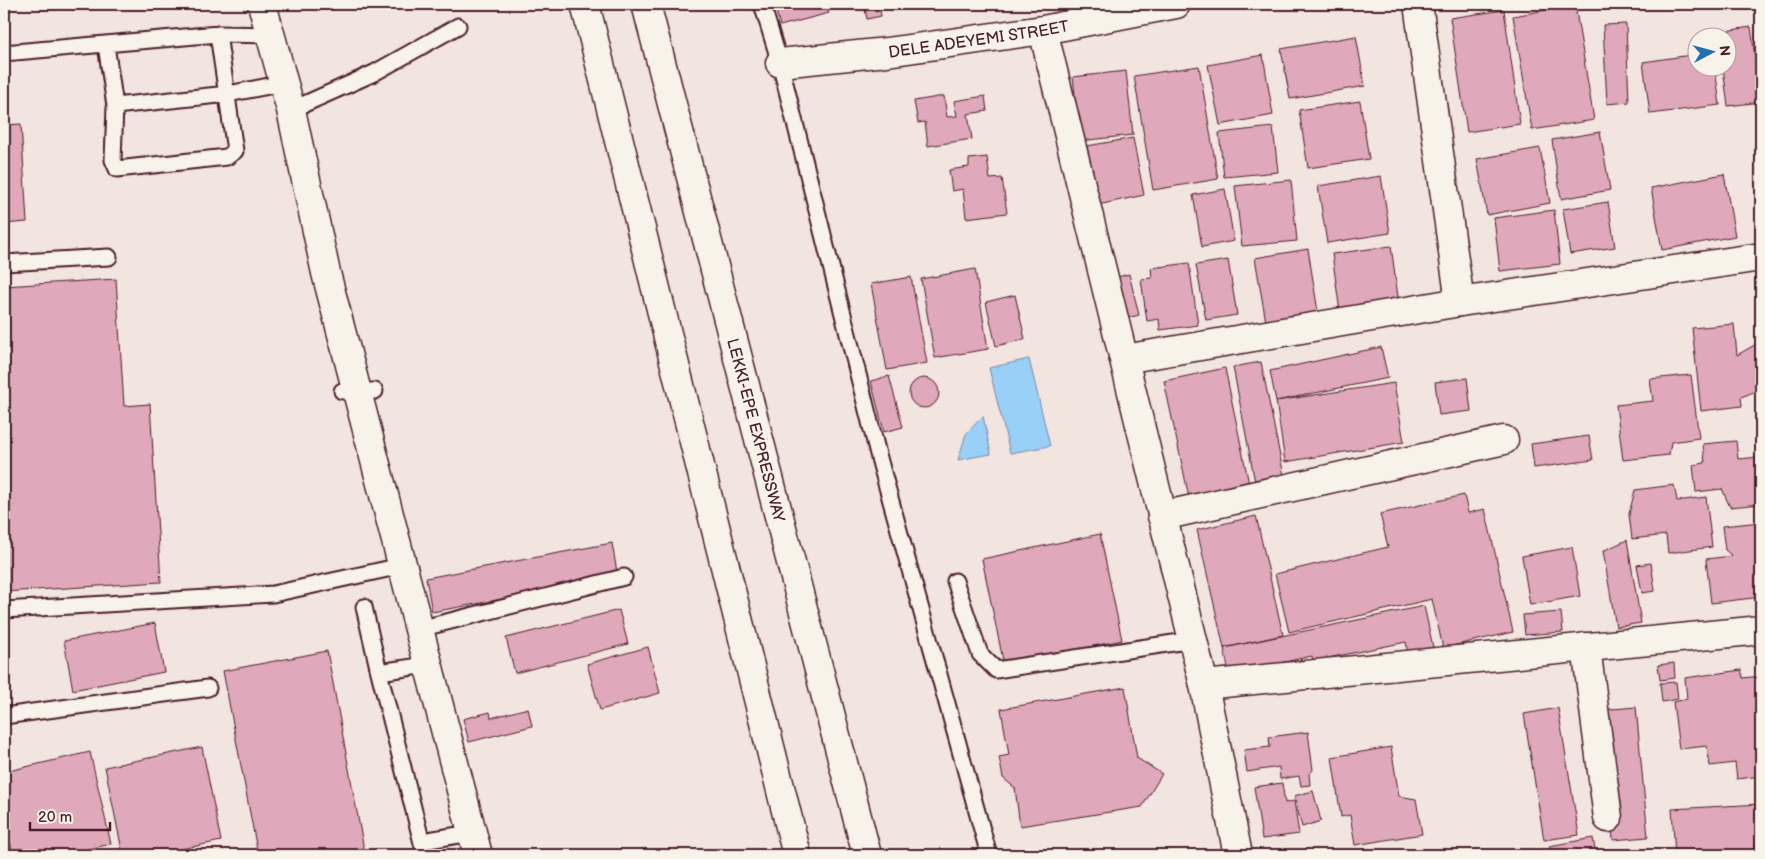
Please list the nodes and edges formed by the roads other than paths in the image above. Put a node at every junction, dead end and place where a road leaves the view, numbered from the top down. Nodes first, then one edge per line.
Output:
1 (262, 4) edge
2 (586, 4) edge
3 (646, 4) edge
4 (762, 4) edge
5 (1176, 4) edge
6 (1418, 4) edge
7 (458, 26) dead end
8 (1043, 30) junction
9 (218, 34) junction
10 (270, 34) junction
11 (106, 45) junction
12 (4, 53) edge
13 (780, 64) junction
14 (284, 83) junction
15 (228, 94) junction
16 (115, 106) junction
17 (291, 110) junction
18 (109, 257) dead end
19 (1761, 257) edge
20 (4, 263) edge
21 (1460, 302) junction
22 (1124, 359) junction
23 (1504, 440) dead end
24 (1162, 516) junction
25 (401, 566) junction
26 (624, 577) dead end
27 (955, 581) dead end
28 (364, 607) dead end
29 (4, 610) edge
30 (419, 629) junction
31 (1761, 630) edge
32 (1193, 640) junction
33 (1586, 648) junction
34 (427, 665) junction
35 (379, 672) junction
36 (1204, 685) junction
37 (208, 688) dead end
38 (4, 716) edge
39 (1608, 818) dead end
40 (475, 844) edge
41 (424, 848) edge
42 (796, 855) edge
43 (867, 855) edge
44 (988, 855) edge
45 (1238, 855) edge

1 - 10 main road
2 - 42 main road
3 - 43 main road, LEKKI-EPE EXPRESSWAY
4 - 13 lane
5 - 8 main road, DELE ADEYEMI STREET
6 - 21 main road
7 - 17 lane
8 - 13 main road, DELE ADEYEMI STREET
8 - 22 main road
9 - 10 lane
9 - 11 lane
9 - 15 lane
10 - 14 main road
11 - 12 lane
11 - 16 lane
13 - 44 lane
14 - 15 lane
14 - 17 main road
15 - 16 lane
15 - 16 lane
17 - 25 main road
18 - 20 lane
19 - 21 main road
21 - 22 main road
22 - 24 main road
23 - 24 main road
24 - 32 main road
25 - 29 lane
25 - 30 main road
26 - 30 lane
27 - 32 lane
28 - 35 lane
30 - 34 main road
31 - 33 main road
32 - 36 main road
33 - 36 main road
33 - 39 main road
34 - 35 lane
34 - 40 main road
35 - 41 lane
36 - 45 main road
37 - 38 lane
40 - 41 lane

